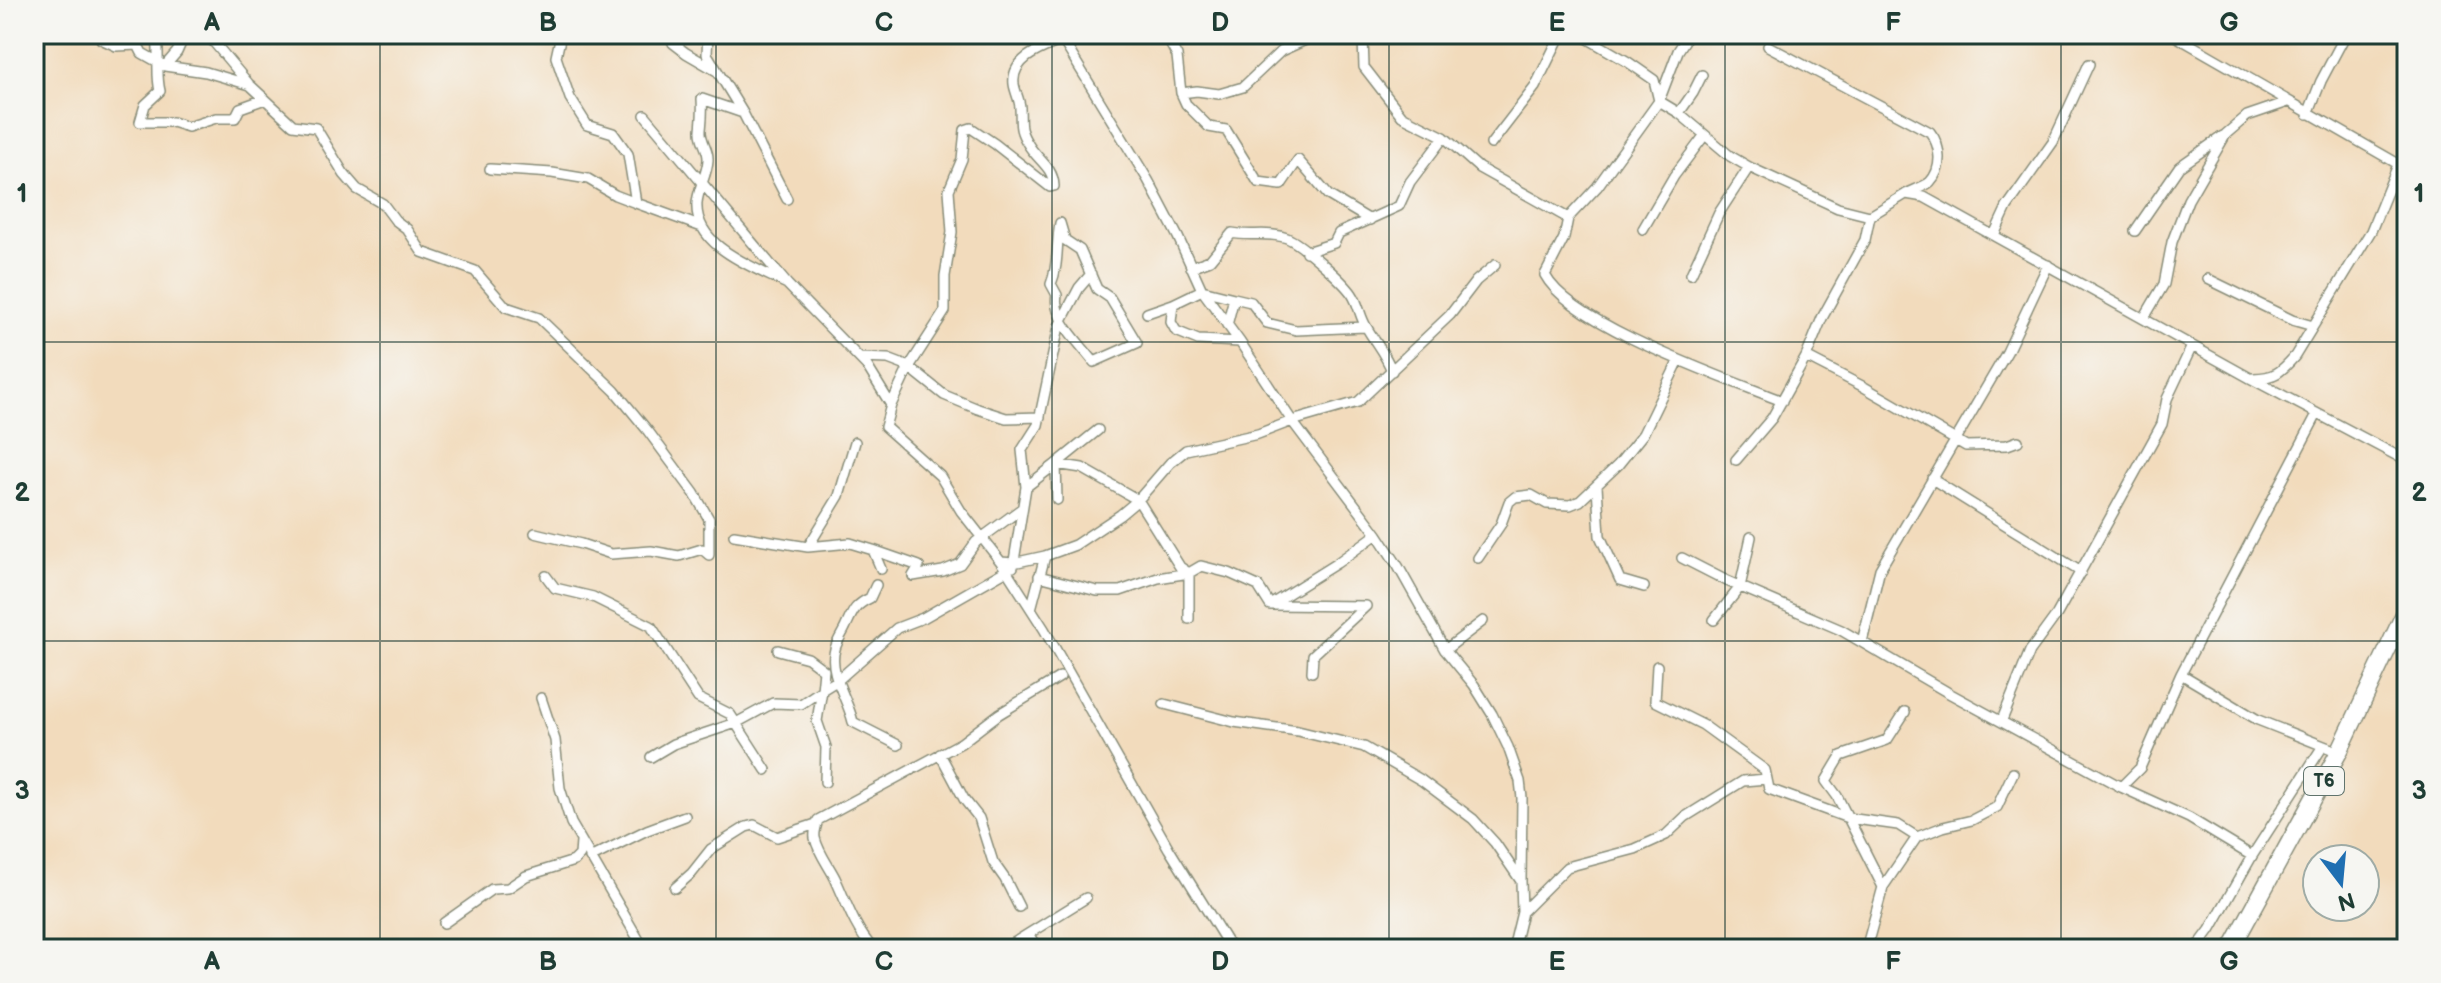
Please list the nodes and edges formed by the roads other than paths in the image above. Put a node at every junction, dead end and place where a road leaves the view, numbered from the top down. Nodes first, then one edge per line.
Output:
1 (104, 34) edge
2 (156, 34) edge
3 (185, 34) edge
4 (203, 34) edge
5 (566, 34) edge
6 (671, 34) edge
7 (708, 34) edge
8 (1165, 34) edge
9 (1319, 34) edge
10 (1368, 34) edge
11 (1561, 34) edge
12 (1580, 34) edge
13 (1689, 34) edge
14 (2172, 34) edge
15 (2346, 34) edge
16 (1062, 36) edge
17 (1768, 46) dead end
18 (161, 64) junction
19 (2089, 64) dead end
20 (720, 73) junction
21 (1702, 75) dead end
22 (250, 85) junction
23 (1181, 93) junction
24 (265, 99) junction
25 (1659, 101) junction
26 (2288, 102) junction
27 (743, 113) junction
28 (1679, 113) junction
29 (2308, 114) junction
30 (645, 115) dead end
31 (2226, 134) junction
32 (1704, 136) junction
33 (1444, 137) junction
34 (1491, 144) dead end
35 (1749, 167) junction
36 (2403, 167) edge
37 (490, 169) dead end
38 (702, 183) junction
39 (1906, 194) junction
40 (787, 199) dead end
41 (636, 203) junction
42 (1870, 216) junction
43 (1568, 218) junction
44 (1370, 220) junction
45 (702, 227) junction
46 (1643, 229) dead end
47 (2135, 231) dead end
48 (1994, 235) junction
49 (1306, 252) junction
50 (1495, 265) dead end
51 (2048, 265) junction
52 (1191, 267) junction
53 (1091, 274) junction
54 (1691, 274) dead end
55 (2208, 279) dead end
56 (788, 285) junction
57 (1202, 290) junction
58 (1234, 298) junction
59 (1173, 304) junction
60 (1147, 313) dead end
61 (2144, 318) junction
62 (1061, 319) junction
63 (1227, 325) junction
64 (2313, 326) junction
65 (1365, 327) junction
66 (1240, 342) junction
67 (2192, 346) junction
68 (1806, 357) junction
69 (859, 358) junction
70 (1679, 360) junction
71 (909, 367) junction
72 (1392, 371) junction
73 (2250, 378) junction
74 (1782, 401) junction
75 (891, 405) junction
76 (2317, 414) junction
77 (1040, 417) junction
78 (1292, 421) junction
79 (1098, 430) dead end
80 (1956, 438) junction
81 (2018, 441) dead end
82 (855, 442) dead end
83 (1736, 460) dead end
84 (2407, 461) edge
85 (1056, 464) junction
86 (1932, 479) junction
87 (1597, 486) junction
88 (1026, 487) junction
89 (1057, 500) dead end
90 (1138, 500) junction
91 (1580, 501) junction
92 (1021, 509) junction
93 (1598, 510) junction
94 (535, 533) dead end
95 (1377, 534) junction
96 (734, 535) dead end
97 (983, 537) junction
98 (1751, 537) dead end
99 (808, 547) junction
100 (873, 550) junction
101 (1045, 556) junction
102 (1478, 558) dead end
103 (1682, 558) dead end
104 (1008, 568) junction
105 (881, 569) dead end
106 (2081, 572) junction
107 (1189, 573) junction
108 (546, 576) dead end
109 (1039, 576) junction
110 (876, 585) dead end
111 (1644, 587) dead end
112 (1740, 587) junction
113 (1270, 605) junction
114 (2407, 608) edge
115 (1031, 609) junction
116 (1189, 619) dead end
117 (1714, 620) dead end
118 (1483, 621) dead end
119 (1862, 642) junction
120 (778, 650) dead end
121 (1445, 650) junction
122 (1657, 666) dead end
123 (1312, 672) dead end
124 (2181, 674) junction
125 (1060, 677) dead end
126 (838, 680) junction
127 (822, 690) junction
128 (541, 698) dead end
129 (1164, 704) dead end
130 (1905, 712) dead end
131 (2002, 720) junction
132 (736, 723) junction
133 (898, 745) dead end
134 (2323, 746) junction
135 (2339, 752) junction
136 (940, 754) junction
137 (651, 757) dead end
138 (766, 770) dead end
139 (2013, 773) dead end
140 (1767, 779) junction
141 (825, 782) dead end
142 (2121, 787) junction
143 (685, 816) dead end
144 (1848, 818) junction
145 (816, 824) junction
146 (1917, 837) junction
147 (581, 842) junction
148 (2252, 856) junction
149 (590, 858) junction
150 (1521, 881) junction
151 (1883, 887) junction
152 (675, 888) dead end
153 (1086, 898) dead end
154 (1019, 907) dead end
155 (1522, 912) junction
156 (444, 923) dead end
157 (1028, 934) junction
158 (1518, 947) edge
159 (644, 949) edge
160 (873, 949) edge
161 (1004, 949) edge
162 (1038, 949) edge
163 (1231, 949) edge
164 (1866, 949) edge
165 (2196, 949) edge
166 (2231, 949) edge

1 - 18 street
2 - 18 street
3 - 18 street
4 - 22 street
5 - 41 street
6 - 20 street
7 - 20 street
8 - 23 street
9 - 23 street
10 - 33 street
11 - 34 street
12 - 25 street
13 - 25 street
14 - 26 street
15 - 29 street
16 - 52 street
16 - 71 street
17 - 39 street
18 - 22 street
18 - 24 street
19 - 48 street
20 - 27 street
21 - 28 street
22 - 24 street
23 - 44 street
24 - 94 street
25 - 28 street
25 - 43 street
26 - 29 street
26 - 31 street
27 - 38 street
27 - 40 street
28 - 32 street
29 - 36 street
30 - 38 street
31 - 47 street
31 - 61 street
32 - 35 street
32 - 46 street
33 - 43 street
33 - 44 street
35 - 42 street
35 - 54 street
36 - 64 street
37 - 41 street
38 - 45 street
38 - 56 street
39 - 42 street
39 - 48 street
41 - 45 street
42 - 68 street
43 - 70 street
44 - 49 street
45 - 56 street
48 - 51 street
49 - 52 street
49 - 65 street
50 - 72 street
51 - 61 street
51 - 80 street
52 - 57 street
53 - 62 street
53 - 62 street
53 - 62 street
55 - 64 street
56 - 69 street
57 - 58 street
57 - 59 street
57 - 63 street
58 - 63 street
58 - 65 street
59 - 60 street
59 - 66 street
61 - 67 street
62 - 77 street
63 - 66 street
64 - 73 street
65 - 72 street
66 - 78 street
67 - 73 street
67 - 106 street
68 - 74 street
68 - 80 street
69 - 71 street
69 - 75 street
70 - 74 street
70 - 87 street
71 - 75 street
71 - 77 street
72 - 78 street
73 - 76 street
74 - 83 street
75 - 97 street
76 - 84 street
76 - 124 street
77 - 88 street
78 - 90 street
78 - 95 street
79 - 85 street
80 - 81 street
80 - 86 street
82 - 99 street
85 - 88 street
85 - 89 street
85 - 90 street
86 - 106 street
86 - 119 street
87 - 91 street
87 - 93 street
88 - 92 street
90 - 101 street
90 - 107 street
91 - 93 street
91 - 102 street
92 - 97 street
92 - 104 street
93 - 111 street
95 - 113 street
95 - 121 street
96 - 99 street
97 - 100 street
97 - 104 street
98 - 112 street
99 - 100 street
100 - 105 street
101 - 104 street
101 - 109 street
103 - 112 street
104 - 115 street
104 - 126 street
106 - 131 street
107 - 109 street
107 - 113 street
107 - 116 street
108 - 132 street
109 - 115 street
110 - 126 street
112 - 117 street
112 - 119 street
113 - 123 street
114 - 135 highway, T6
115 - 163 street
118 - 121 street
119 - 131 street
120 - 127 street
121 - 150 street
122 - 140 street
124 - 134 street
124 - 142 street
125 - 136 street
126 - 127 street
126 - 133 street
127 - 132 street
127 - 141 street
128 - 147 street
129 - 150 street
130 - 144 street
131 - 142 street
132 - 137 street
132 - 138 street
134 - 135 street
134 - 148 street
135 - 166 highway, T6
136 - 145 street
136 - 154 street
139 - 146 street
140 - 144 street
140 - 155 street
142 - 148 street
143 - 149 street
144 - 146 street
144 - 151 street
145 - 152 street
145 - 160 street
146 - 151 street
147 - 149 street
147 - 156 street
148 - 165 street
149 - 159 street
150 - 155 street
151 - 164 street
153 - 157 street
155 - 158 street
157 - 161 street
157 - 162 street

